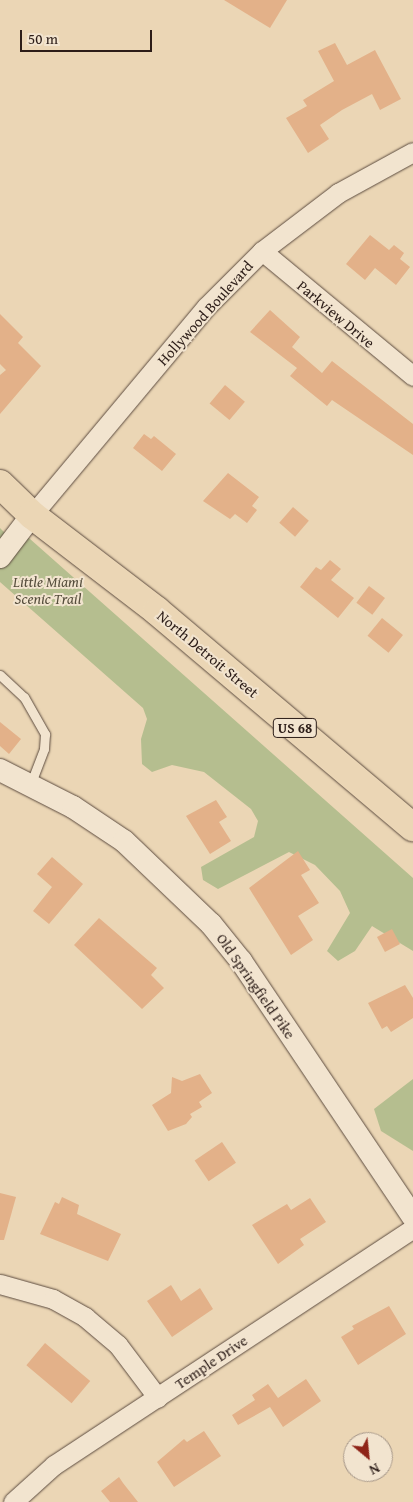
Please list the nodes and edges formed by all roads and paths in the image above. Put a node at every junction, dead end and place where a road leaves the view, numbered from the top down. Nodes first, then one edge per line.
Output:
1 (413, 152) edge
2 (262, 251) junction
3 (413, 376) edge
4 (0, 484) edge
5 (32, 514) junction
6 (0, 557) edge
7 (0, 675) edge
8 (0, 770) edge
9 (36, 788) junction
10 (413, 827) edge
11 (413, 1218) edge
12 (413, 1228) edge
13 (0, 1284) edge
14 (158, 1398) junction
15 (13, 1502) edge

1 - 2 street, Hollywood Boulevard
2 - 3 street, Parkview Drive
2 - 5 street, Hollywood Boulevard
4 - 5 highway, North Detroit Street / US 68
5 - 6 street
5 - 10 highway, North Detroit Street / US 68
7 - 9 lane
8 - 9 street, Old Springfield Pike
9 - 11 street, Old Springfield Pike
12 - 14 street, Temple Drive
13 - 14 street
14 - 15 street, Temple Drive

